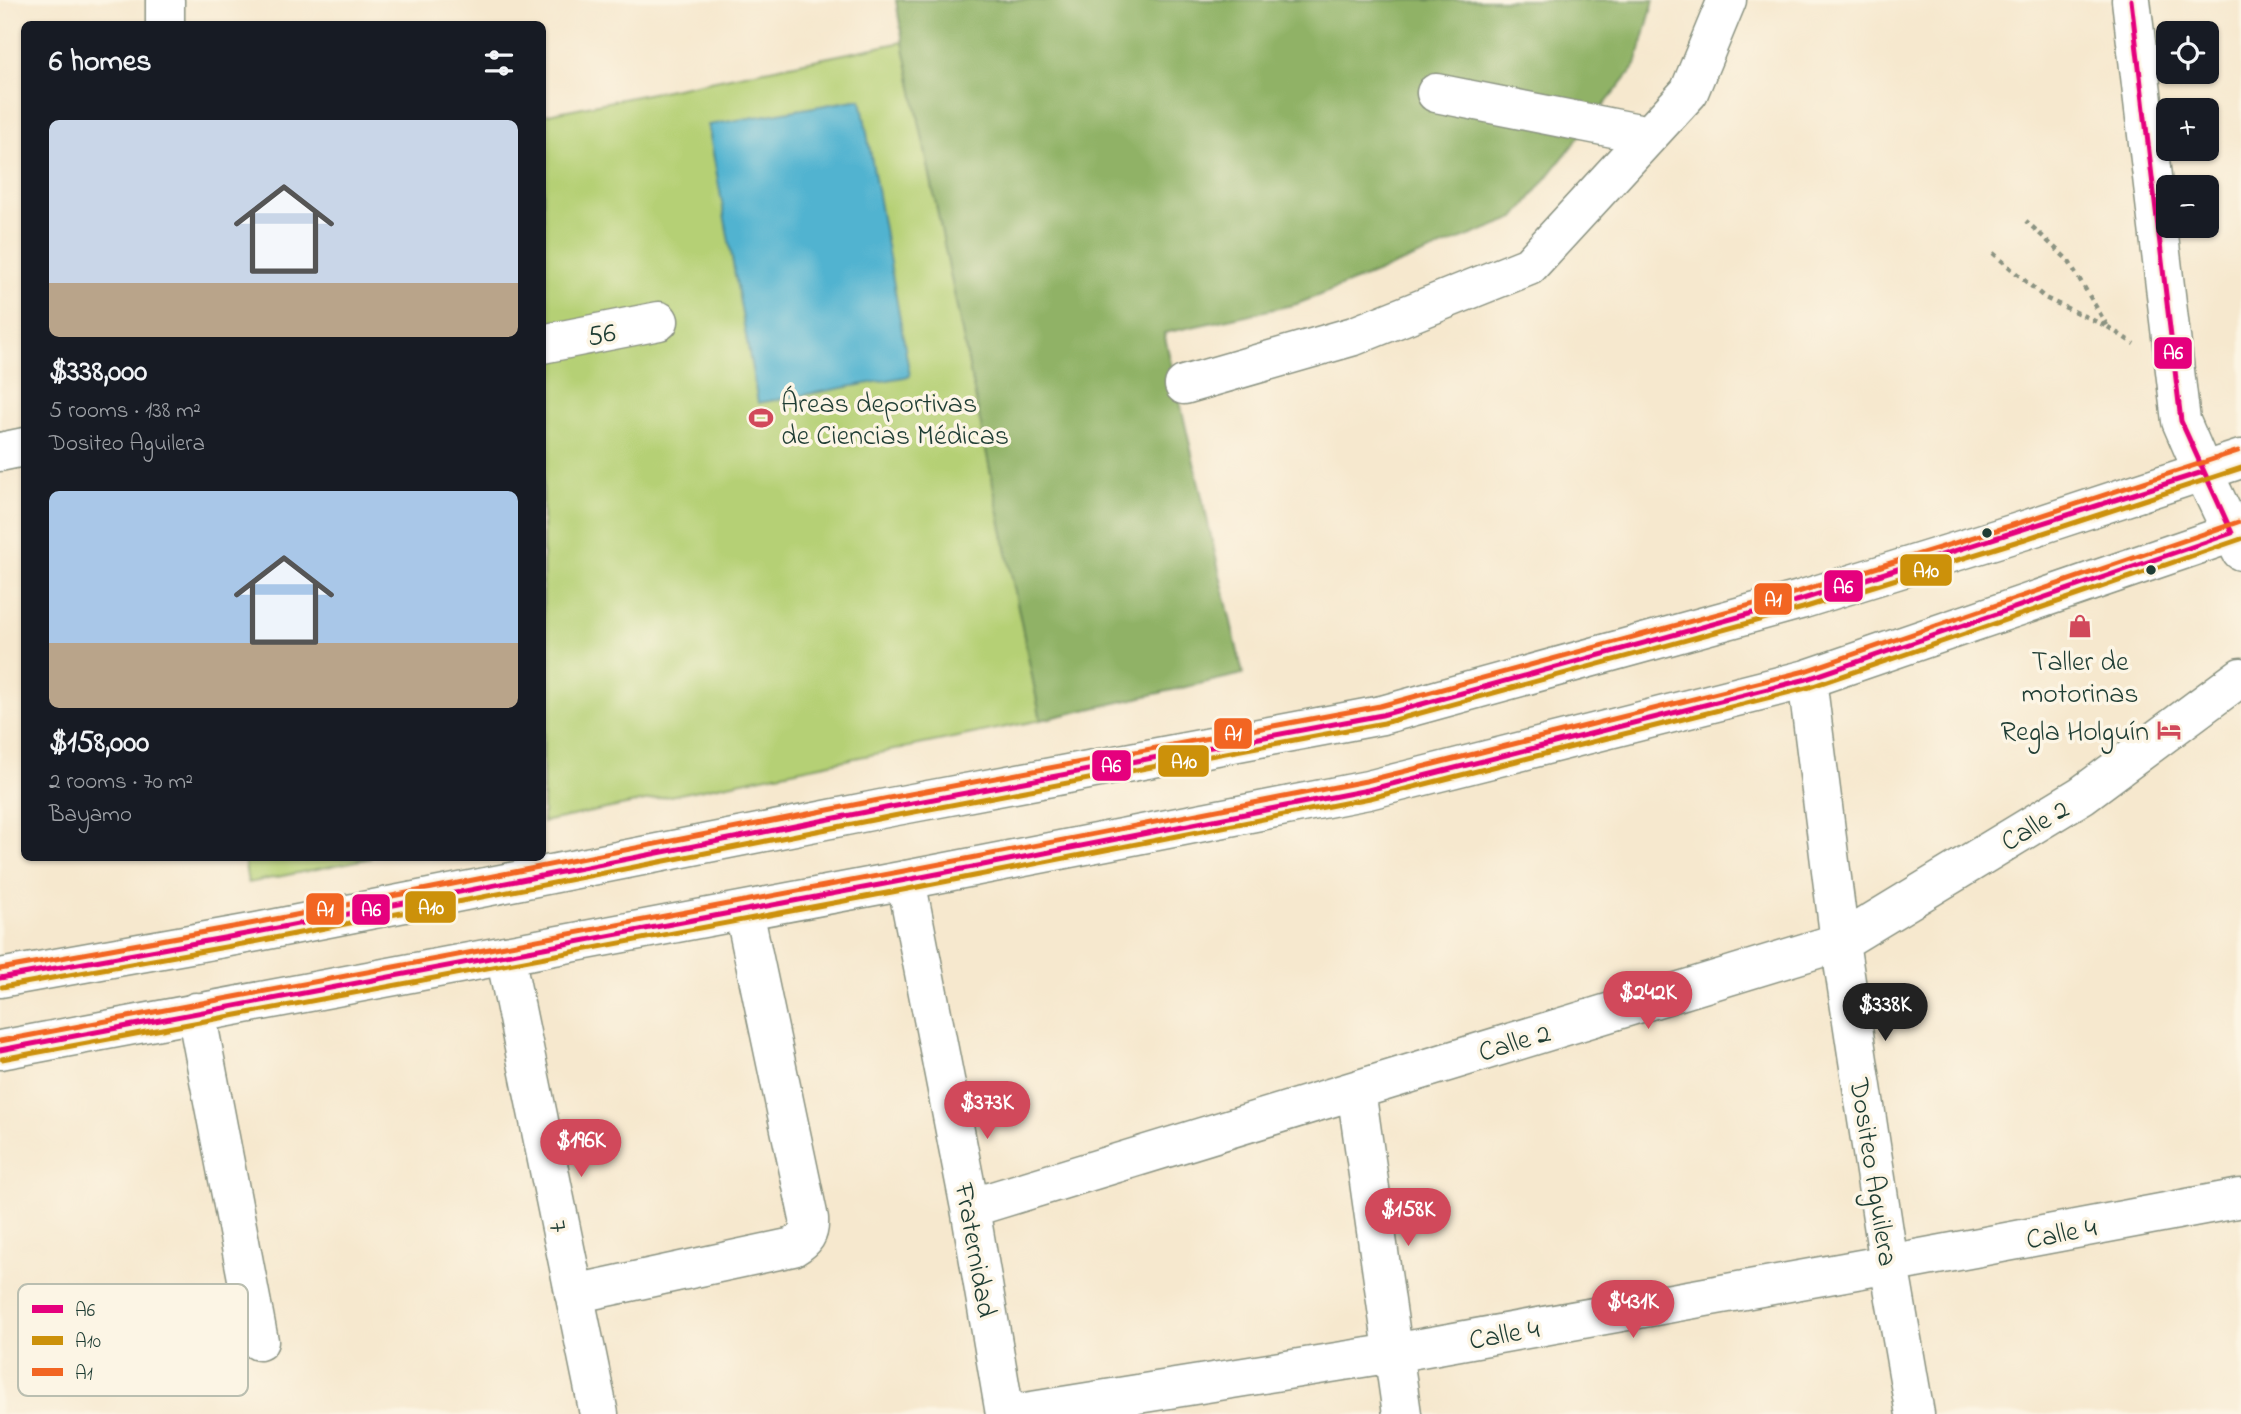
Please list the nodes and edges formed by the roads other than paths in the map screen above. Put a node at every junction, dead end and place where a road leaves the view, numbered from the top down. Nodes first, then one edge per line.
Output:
1 (165, 0) edge
2 (1727, 0) edge
3 (2131, 0) edge
4 (165, 21) edge
5 (1436, 93) dead end
6 (1650, 135) junction
7 (659, 321) dead end
8 (546, 343) edge
9 (1184, 385) dead end
10 (21, 448) edge
11 (0, 452) edge
12 (2241, 459) edge
13 (2203, 472) junction
14 (2238, 538) edge
15 (2241, 677) edge
16 (1807, 679) junction
17 (906, 880) junction
18 (744, 911) junction
19 (1840, 942) junction
20 (505, 955) junction
21 (0, 978) edge
22 (196, 1012) junction
23 (0, 1050) edge
24 (1356, 1090) junction
25 (2241, 1198) edge
26 (970, 1208) junction
27 (1889, 1264) junction
28 (574, 1294) junction
29 (259, 1341) dead end
30 (1393, 1353) junction
31 (599, 1414) edge
32 (1005, 1414) edge
33 (1013, 1414) edge
34 (1402, 1414) edge
35 (1915, 1414) edge

1 - 4 street
2 - 6 street
3 - 13 street
5 - 6 street
6 - 9 street
7 - 8 street, 56
10 - 11 street
12 - 13 street
13 - 14 street
13 - 21 street
14 - 16 street
15 - 19 street, Calle 2
16 - 17 street
16 - 19 street, Dositeo Aguilera
17 - 18 street
17 - 26 street, Fraternidad
18 - 20 street
18 - 28 street
19 - 24 street, Calle 2
19 - 27 street, Dositeo Aguilera
20 - 22 street
20 - 28 street, 7
22 - 23 street
22 - 29 street
24 - 26 street, Calle 2
24 - 30 street
25 - 27 street, Calle 4
26 - 32 street, Fraternidad
27 - 30 street, Calle 4
27 - 35 street, Dositeo Aguilera
28 - 31 street, 7
30 - 33 street, Calle 4
30 - 34 street

